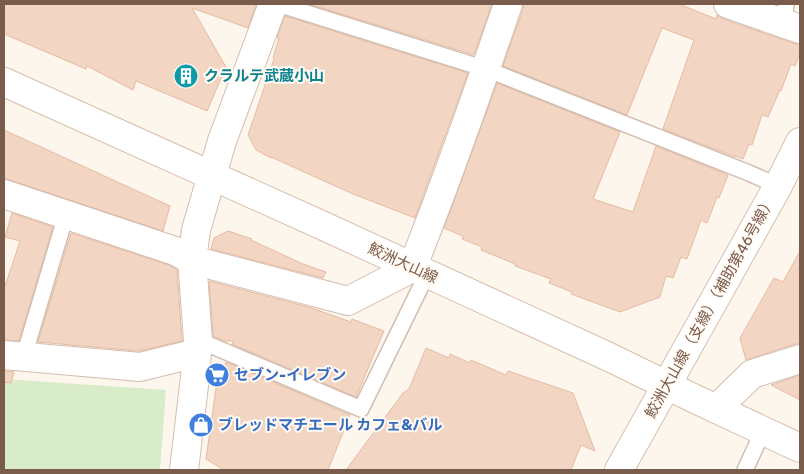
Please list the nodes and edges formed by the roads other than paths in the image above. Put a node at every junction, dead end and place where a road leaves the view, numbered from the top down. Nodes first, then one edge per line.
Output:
1 (273, 4) edge
2 (278, 4) edge
3 (508, 4) edge
4 (728, 4) edge
5 (790, 19) edge
6 (486, 69) junction
7 (4, 82) edge
8 (800, 142) edge
9 (212, 175) junction
10 (778, 186) junction
11 (4, 194) edge
12 (66, 215) junction
13 (192, 260) junction
14 (420, 271) junction
15 (197, 347) junction
16 (14, 355) edge
17 (800, 359) edge
18 (665, 385) junction
19 (716, 409) junction
20 (763, 431) junction
21 (800, 448) edge
22 (191, 466) edge
23 (619, 470) edge
24 (745, 470) edge

1 - 9 street
2 - 6 lane
3 - 6 street
4 - 5 street
6 - 10 lane
6 - 14 street
7 - 9 street, 鮫洲大山線
8 - 10 street, 鮫洲大山線（支線）（補助第46号線）
9 - 13 street
9 - 14 street, 鮫洲大山線
10 - 18 street, 鮫洲大山線（支線）（補助第46号線）
11 - 12 street
12 - 13 street
12 - 16 lane
13 - 14 street
13 - 15 street
14 - 15 lane
14 - 18 street, 鮫洲大山線
15 - 16 street
15 - 22 street
17 - 19 street
18 - 19 street, 鮫洲大山線
18 - 23 street, 鮫洲大山線（支線）（補助第46号線）
19 - 20 street, 鮫洲大山線
20 - 21 street, 鮫洲大山線
20 - 24 lane

